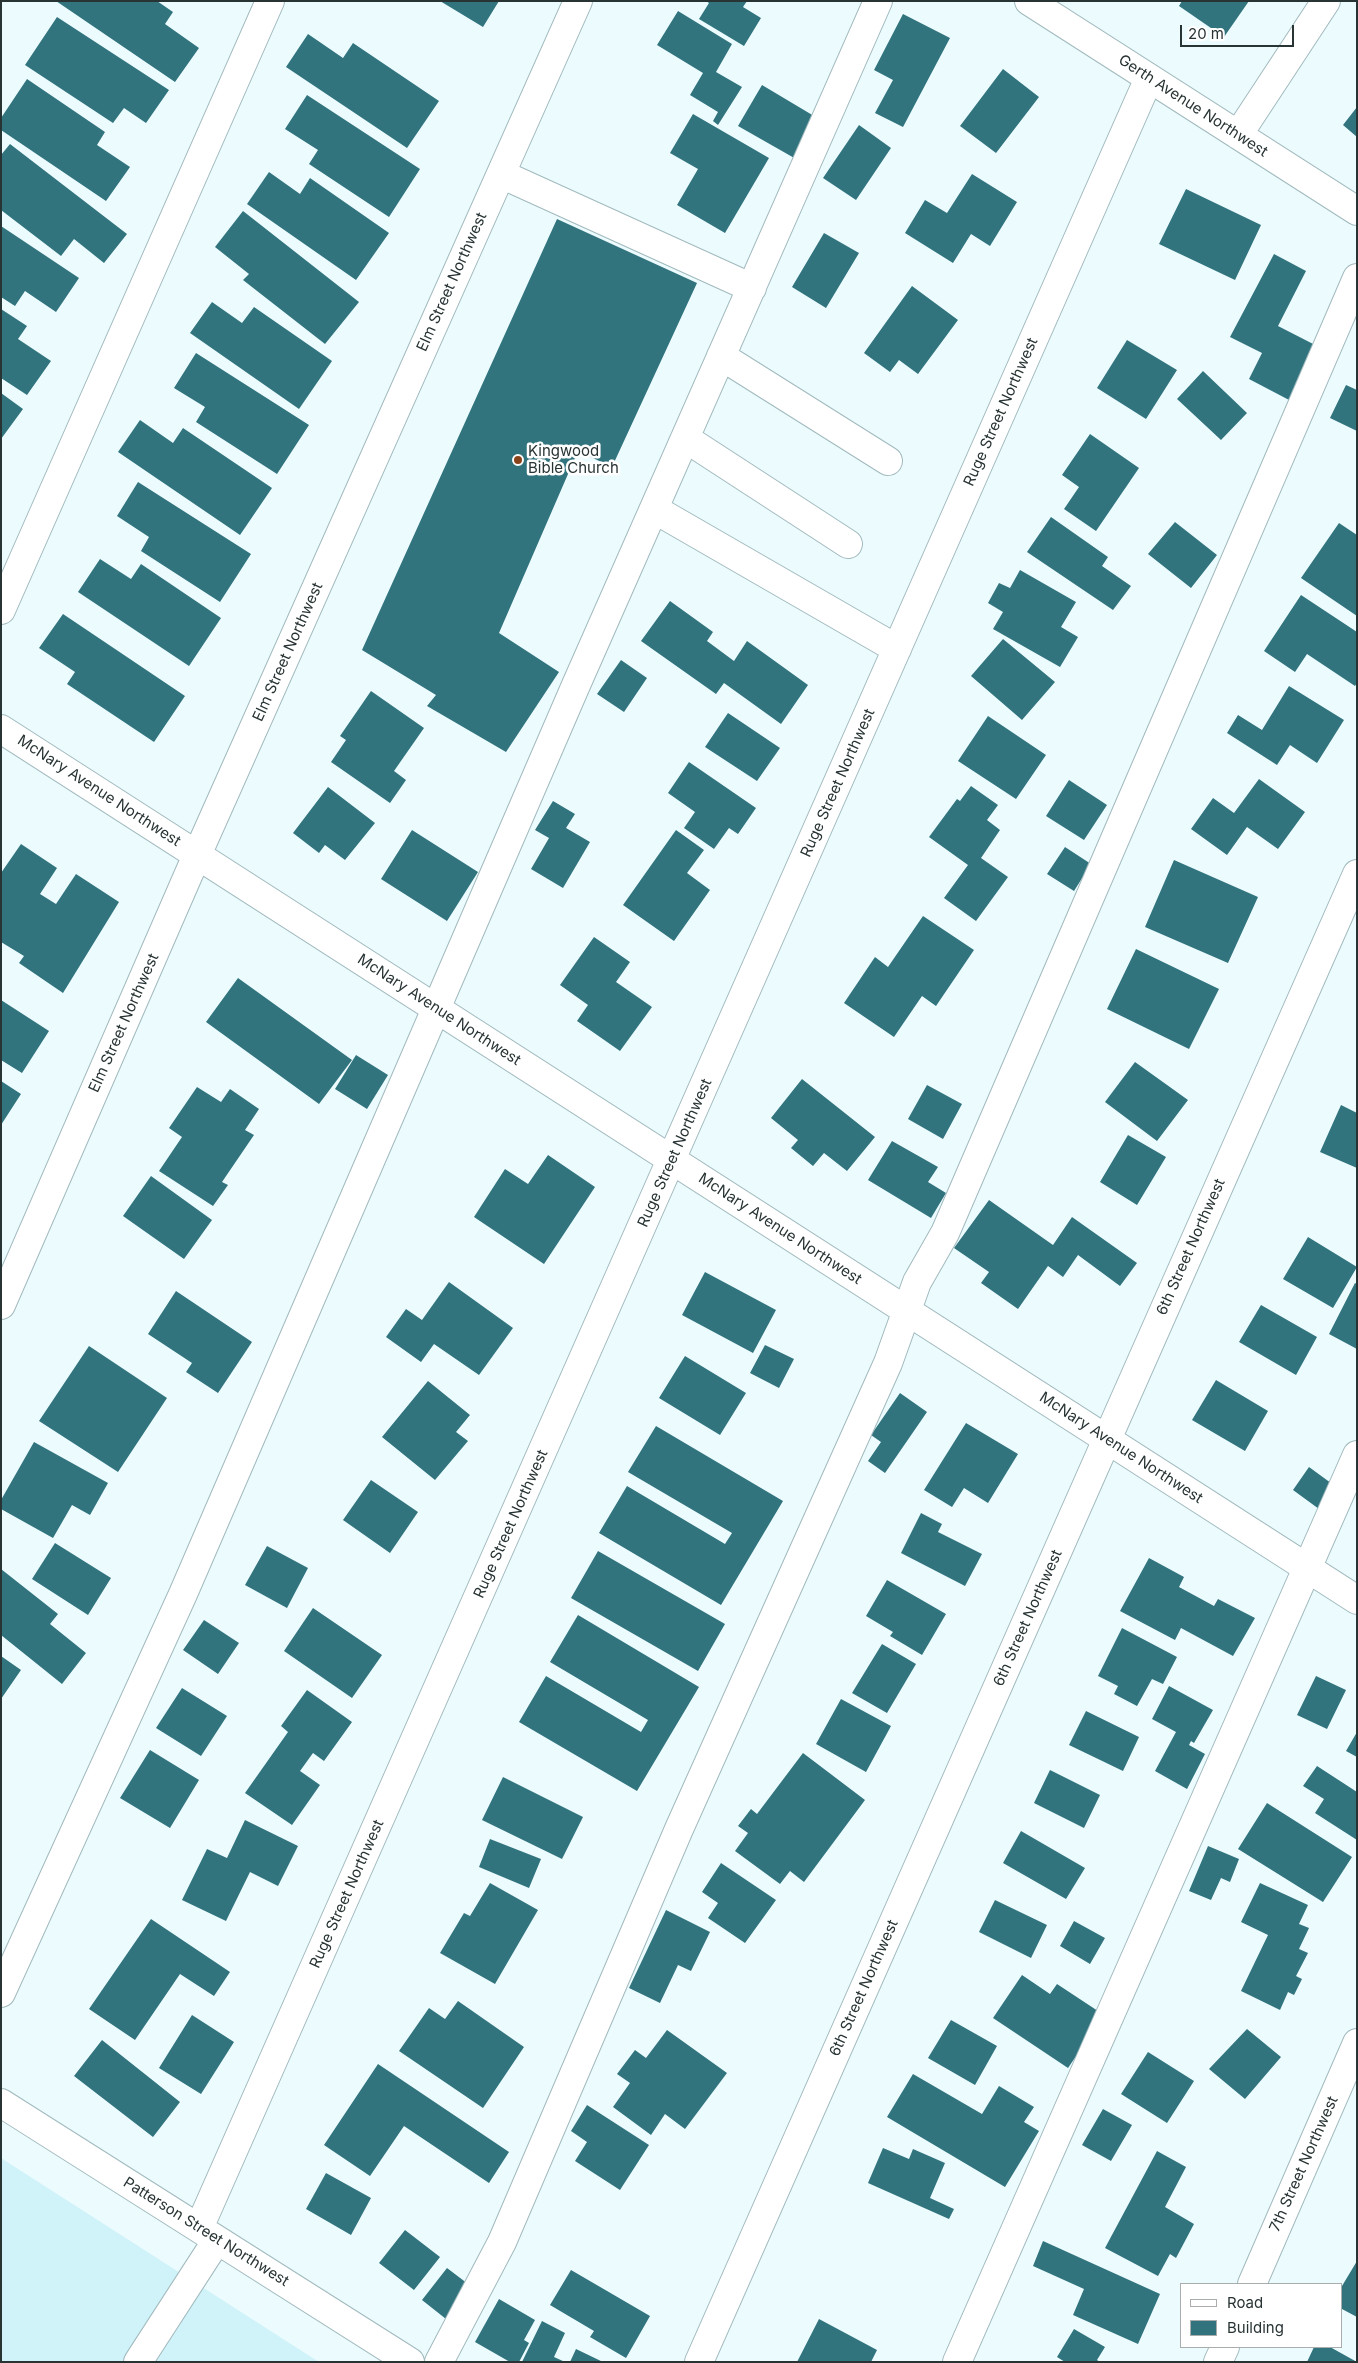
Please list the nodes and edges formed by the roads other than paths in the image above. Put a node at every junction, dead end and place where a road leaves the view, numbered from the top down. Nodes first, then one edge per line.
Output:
1 (270, 1) edge
2 (578, 1) edge
3 (878, 1) edge
4 (1029, 1) edge
5 (1326, 1) edge
6 (1149, 78) junction
7 (1238, 135) junction
8 (501, 174) junction
9 (1357, 211) edge
10 (1357, 278) edge
11 (752, 288) junction
12 (721, 356) junction
13 (685, 438) junction
14 (888, 461) dead end
15 (654, 508) junction
16 (848, 544) dead end
17 (1, 610) edge
18 (897, 649) junction
19 (1, 729) edge
20 (197, 855) junction
21 (1357, 874) edge
22 (436, 1008) junction
23 (672, 1160) junction
24 (1, 1305) edge
25 (907, 1311) junction
26 (1107, 1439) junction
27 (1357, 1455) edge
28 (1308, 1569) junction
29 (1357, 1600) edge
30 (1, 1993) edge
31 (1357, 2043) edge
32 (1, 2103) edge
33 (208, 2234) junction
34 (1252, 2283) edge
35 (1225, 2348) edge
36 (138, 2362) edge
37 (410, 2362) edge
38 (439, 2362) edge
39 (700, 2362) edge
40 (958, 2362) edge
41 (1218, 2362) edge

1 - 17 street
2 - 8 street, Elm Street Northwest
3 - 11 street
4 - 6 street, Gerth Avenue Northwest
5 - 7 street
6 - 7 street, Gerth Avenue Northwest
6 - 18 street, Ruge Street Northwest
7 - 9 street, Gerth Avenue Northwest
8 - 11 street
8 - 20 street, Elm Street Northwest
10 - 25 street
11 - 12 street
12 - 13 street
12 - 14 street
13 - 15 street
13 - 16 street
15 - 18 street
15 - 22 street
18 - 23 street, Ruge Street Northwest
19 - 20 street, McNary Avenue Northwest
20 - 22 street, McNary Avenue Northwest
20 - 24 street, Elm Street Northwest
21 - 26 street, 6th Street Northwest
22 - 23 street, McNary Avenue Northwest
22 - 30 street
23 - 25 street, McNary Avenue Northwest
23 - 33 street, Ruge Street Northwest
25 - 26 street, McNary Avenue Northwest
25 - 38 street
26 - 28 street, McNary Avenue Northwest
26 - 39 street, 6th Street Northwest
27 - 28 street
28 - 29 street, McNary Avenue Northwest
28 - 40 street
31 - 34 street, 7th Street Northwest
32 - 33 street, Patterson Street Northwest
33 - 36 street, Ruge Street Northwest
33 - 37 street, Patterson Street Northwest
35 - 41 street

